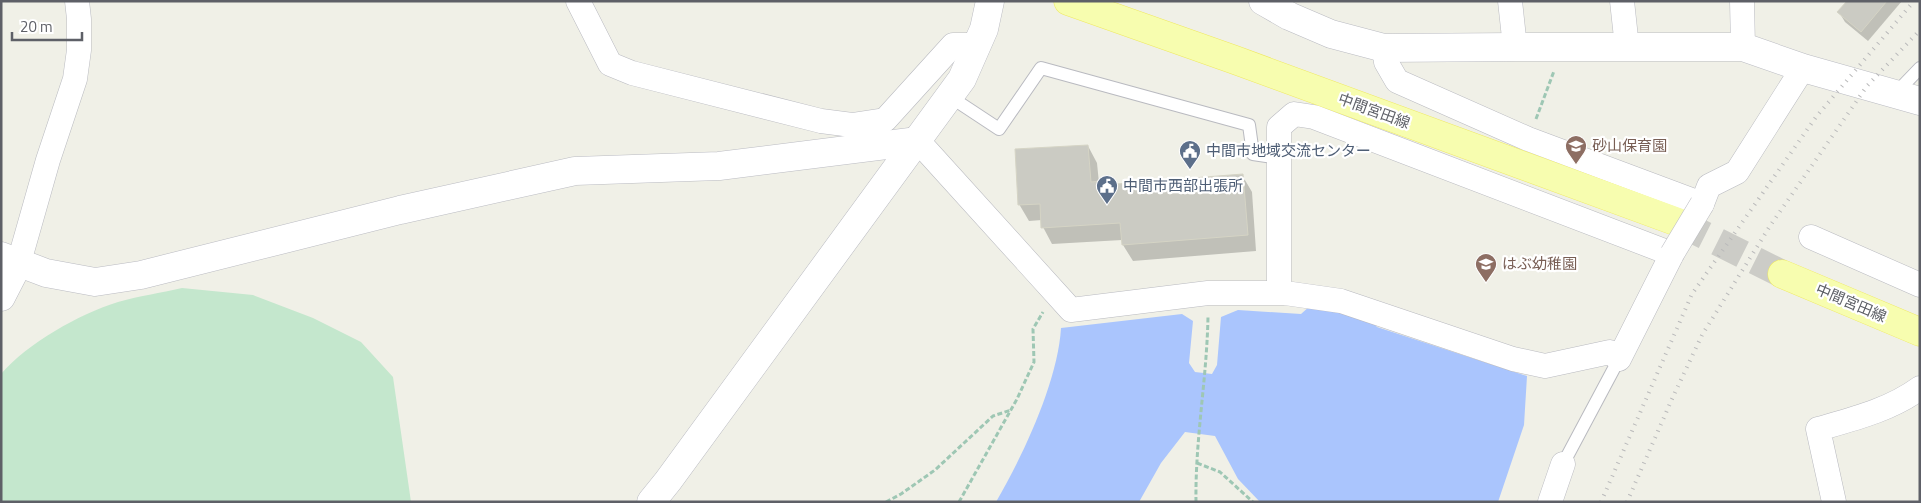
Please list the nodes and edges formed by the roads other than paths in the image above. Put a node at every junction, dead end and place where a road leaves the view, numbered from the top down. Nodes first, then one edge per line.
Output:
1 (76, 1) edge
2 (578, 1) edge
3 (990, 1) edge
4 (1068, 1) edge
5 (1263, 1) edge
6 (1510, 1) edge
7 (1622, 1) edge
8 (1742, 1) edge
9 (976, 45) junction
10 (1515, 46) junction
11 (1627, 47) junction
12 (1743, 47) junction
13 (1384, 48) junction
14 (1803, 68) junction
15 (1920, 68) edge
16 (949, 96) junction
17 (1908, 98) edge
18 (918, 141) junction
19 (1279, 158) junction
20 (1702, 204) junction
21 (1680, 223) tunnel mouth
22 (1811, 237) dead end
23 (1672, 254) junction
24 (10, 259) edge
25 (1782, 274) tunnel mouth
26 (1920, 285) edge
27 (1279, 293) junction
28 (1, 297) edge
29 (1920, 332) edge
30 (1619, 359) junction
31 (1920, 388) edge
32 (1563, 464) joint
33 (651, 502) edge
34 (1550, 502) edge
35 (1834, 502) edge

1 - 24 street
2 - 9 street
3 - 9 street
4 - 21 main road, 中間宮田線
5 - 13 street
6 - 10 street
7 - 11 street
8 - 12 street
9 - 16 street
10 - 11 street
10 - 13 street
11 - 12 street
12 - 14 street
13 - 20 street
14 - 17 street
14 - 20 street
15 - 17 lane
16 - 18 street
16 - 19 lane
18 - 24 street
18 - 27 street
18 - 33 street
19 - 23 street
19 - 27 street
20 - 23 street, bridge
22 - 26 street
23 - 30 street
24 - 28 street
25 - 29 main road, 中間宮田線
27 - 30 street
30 - 32 lane
31 - 35 street
32 - 34 street

